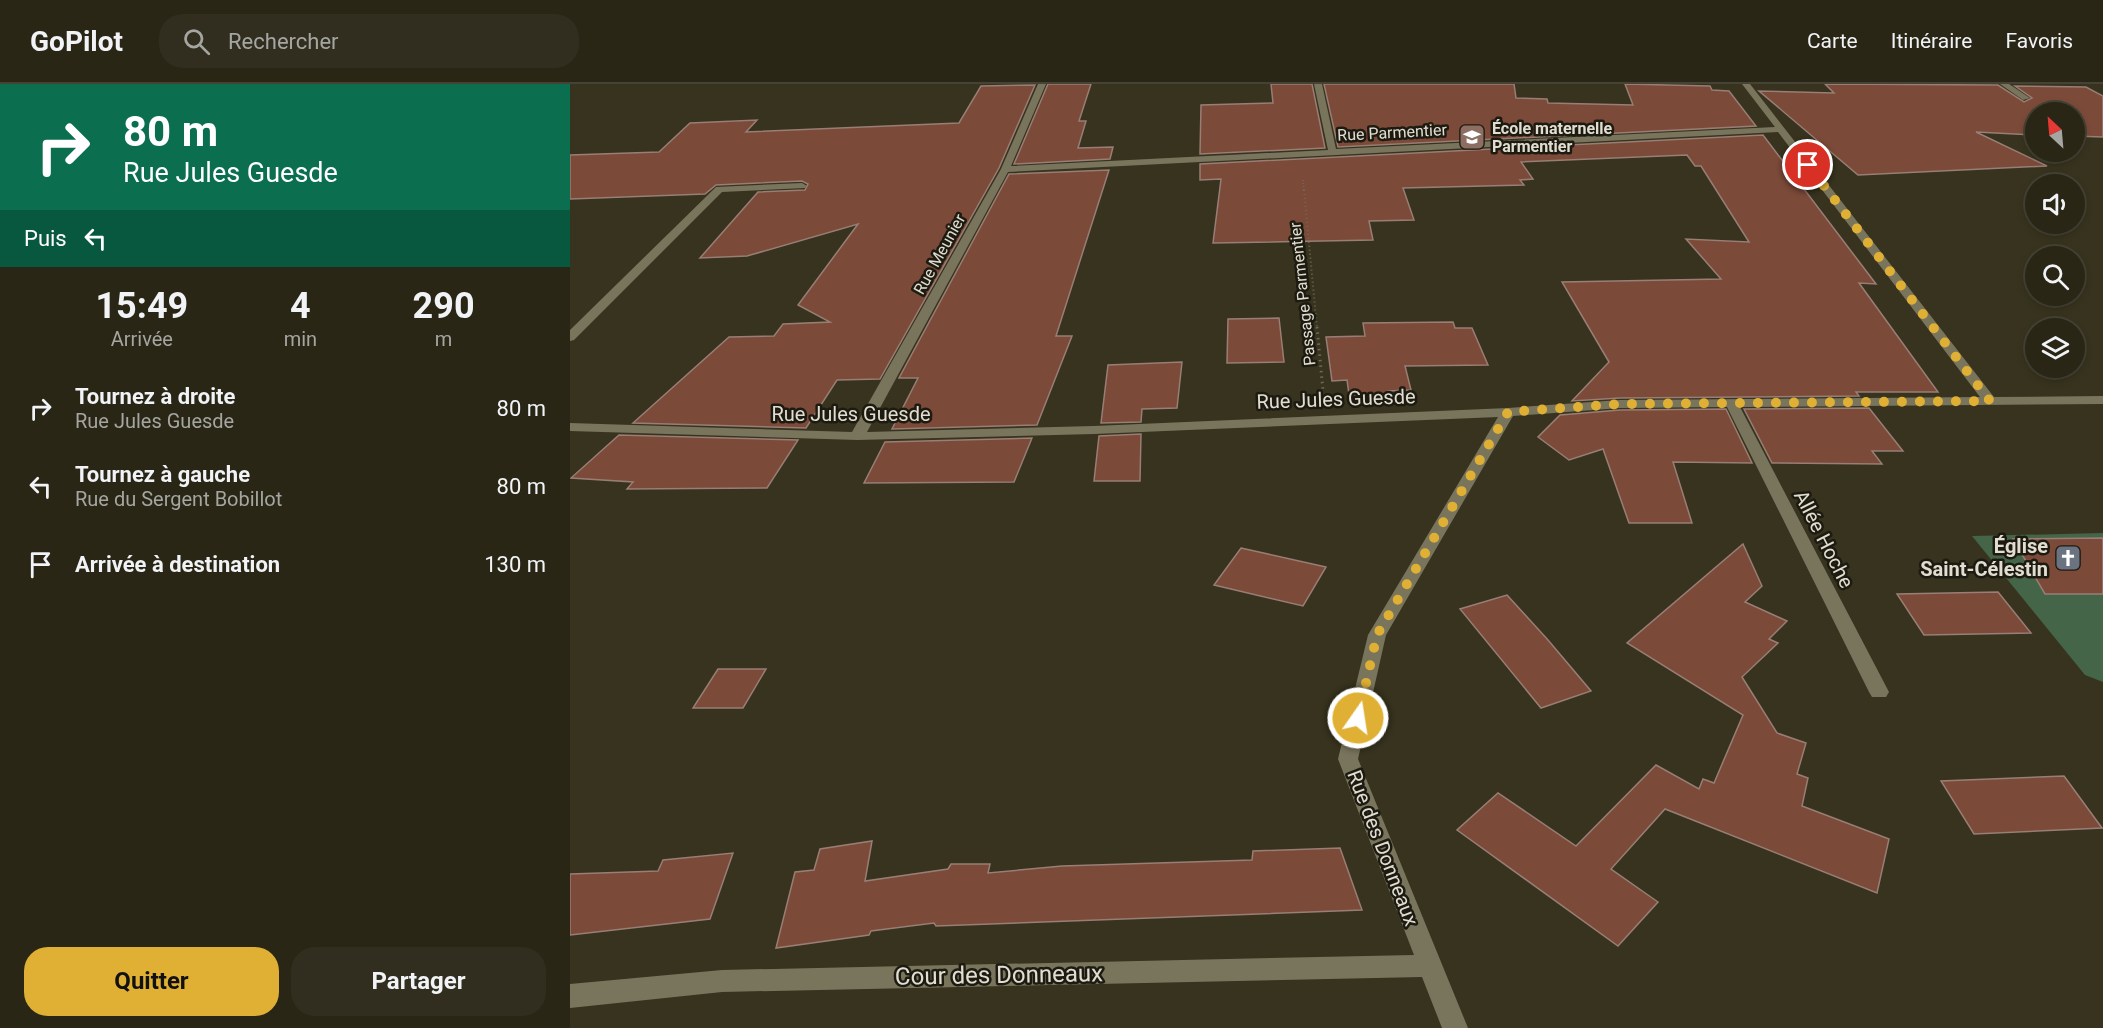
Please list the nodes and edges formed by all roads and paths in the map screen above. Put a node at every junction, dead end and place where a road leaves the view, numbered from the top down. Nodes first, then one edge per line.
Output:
1 (1042, 84) edge
2 (1318, 84) edge
3 (1746, 84) edge
4 (2004, 84) edge
5 (2026, 98) dead end
6 (1780, 129) junction
7 (1332, 150) junction
8 (1005, 169) junction
9 (1303, 180) dead end
10 (802, 186) dead end
11 (570, 337) edge
12 (2103, 400) edge
13 (1990, 401) junction
14 (1732, 405) junction
15 (1508, 412) junction
16 (1326, 418) junction
17 (570, 427) edge
18 (857, 436) junction
19 (1879, 692) dead end
20 (1430, 966) junction
21 (570, 996) edge
22 (1455, 1028) edge

1 - 8 street, Rue Meunier
2 - 7 street
3 - 6 street
4 - 5 street
6 - 7 street, Rue Parmentier
6 - 13 street
7 - 8 street, Rue Parmentier
8 - 18 street, Rue Meunier
9 - 16 path, Passage Parmentier
10 - 11 street
12 - 13 street, Rue Jules Guesde
13 - 14 street, Rue Jules Guesde
14 - 15 street, Rue Jules Guesde
14 - 19 street, Allée Hoche
15 - 16 street, Rue Jules Guesde
15 - 20 street, Rue des Donneaux
16 - 18 street, Rue Jules Guesde
17 - 18 street, Rue Jules Guesde
20 - 21 street, Cour des Donneaux
20 - 22 street, Rue des Donneaux

